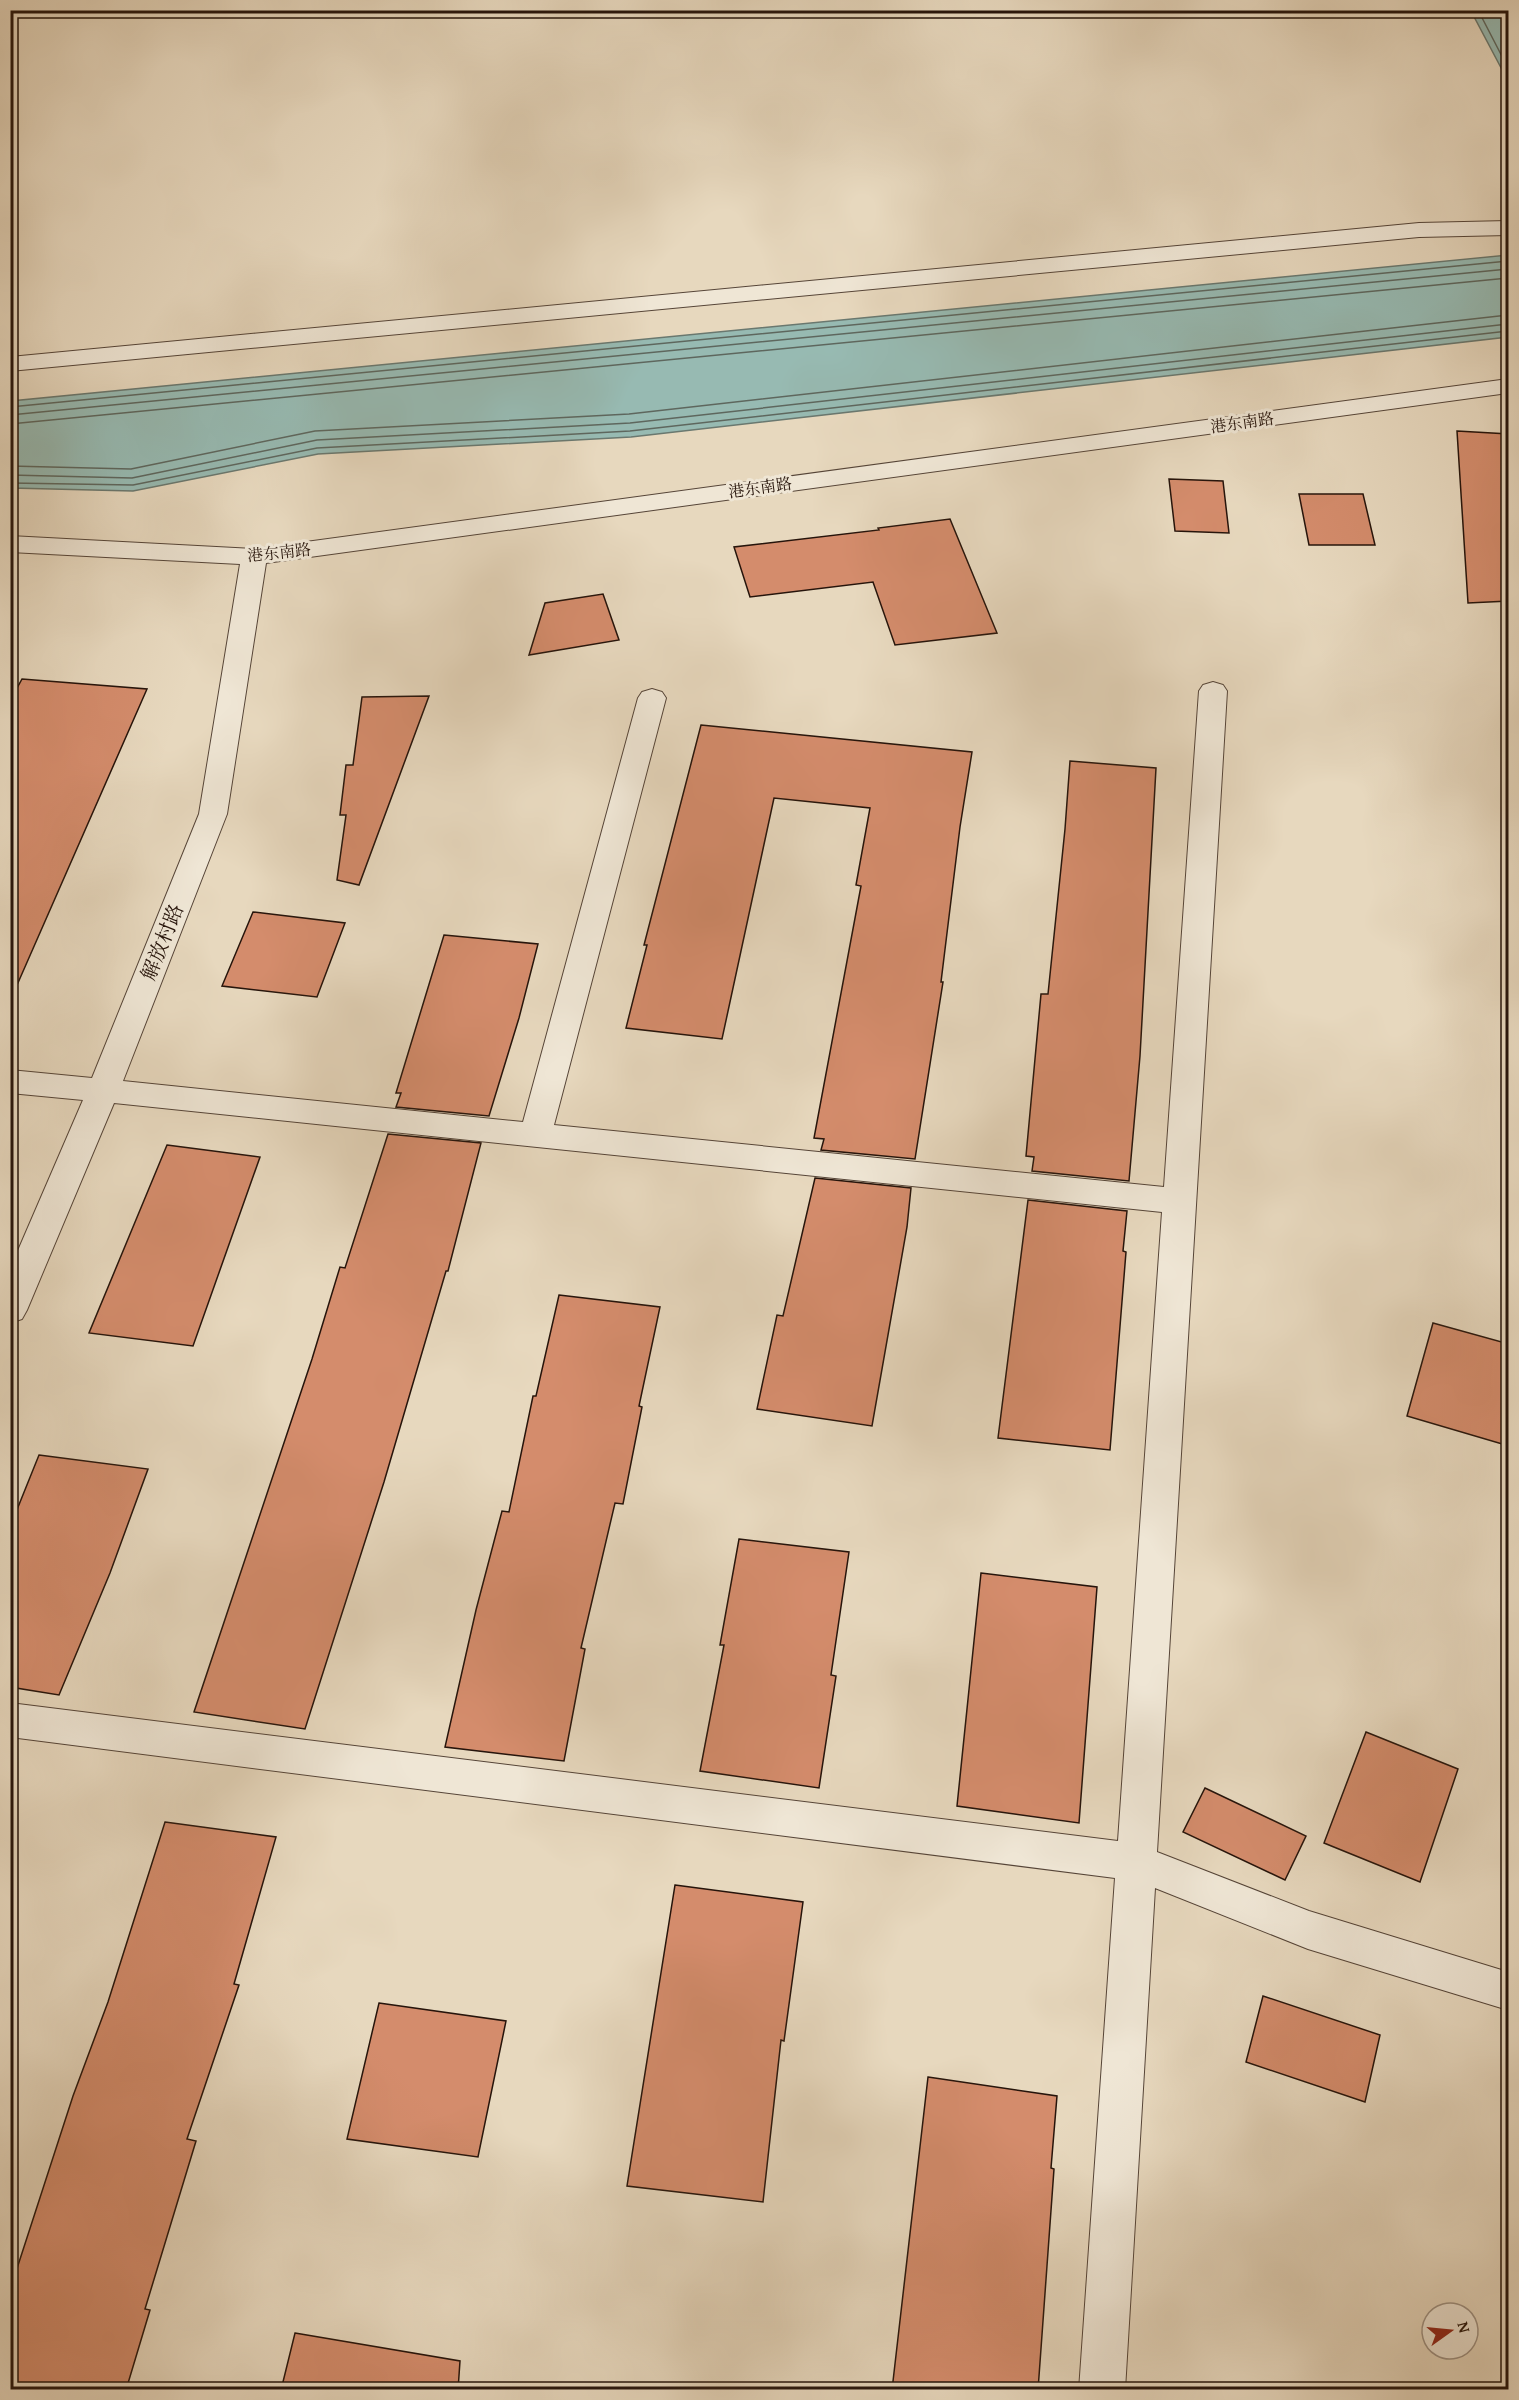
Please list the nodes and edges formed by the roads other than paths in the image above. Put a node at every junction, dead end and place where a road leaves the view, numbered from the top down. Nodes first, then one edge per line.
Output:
1 (1509, 228) edge
2 (10, 364) edge
3 (1509, 386) edge
4 (10, 544) edge
5 (254, 557) junction
6 (1213, 691) dead end
7 (652, 698) dead end
8 (10, 1081) edge
9 (103, 1091) junction
10 (535, 1136) junction
11 (1179, 1201) junction
12 (10, 1310) edge
13 (10, 1720) edge
14 (1136, 1862) junction
15 (1509, 1990) edge
16 (1102, 2390) edge

1 - 2 street
3 - 5 street, 港东南路
4 - 5 street, 港东南路
5 - 9 street, 解放村路
6 - 11 street
7 - 10 street
8 - 9 street
9 - 10 street
9 - 12 street, 解放村路
10 - 11 street
11 - 14 street
13 - 14 street
14 - 15 street
14 - 16 street

